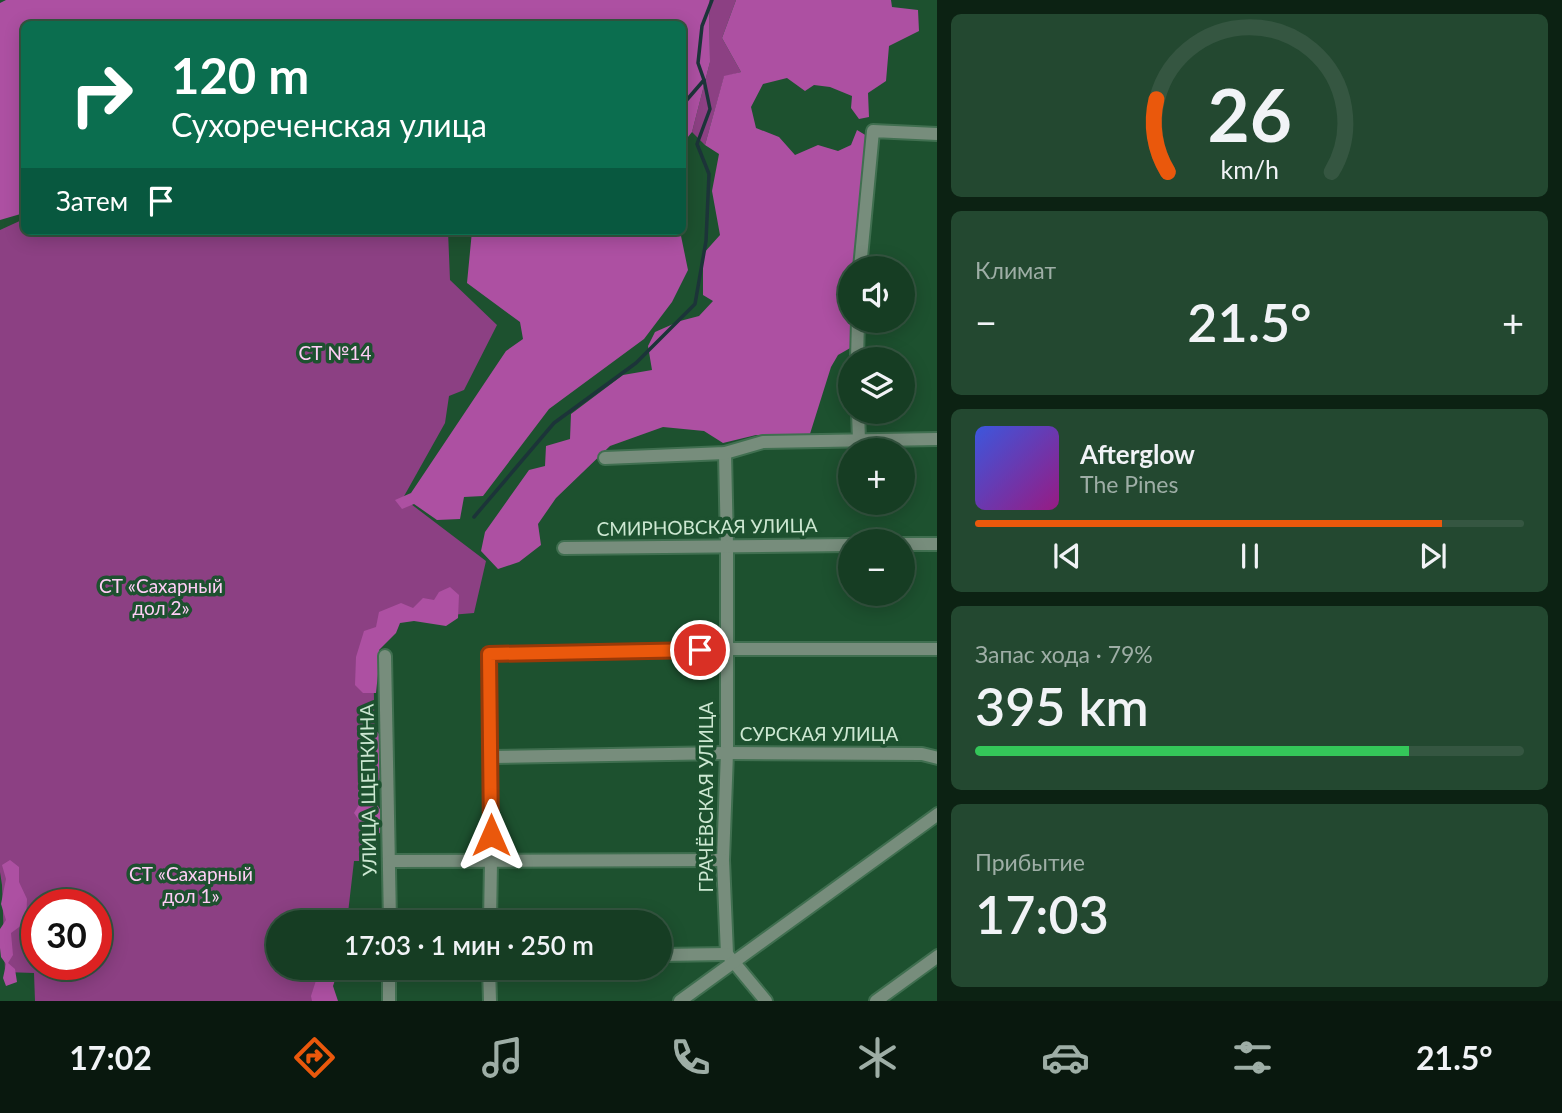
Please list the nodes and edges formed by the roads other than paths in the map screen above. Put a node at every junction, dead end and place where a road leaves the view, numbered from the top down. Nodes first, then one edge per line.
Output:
1 (937, 134) edge
2 (861, 256) edge
3 (937, 439) edge
4 (915, 440) edge
5 (838, 441) edge
6 (725, 453) junction
7 (605, 458) dead end
8 (915, 544) edge
9 (937, 544) edge
10 (838, 545) edge
11 (727, 546) junction
12 (564, 548) dead end
13 (726, 649) junction
14 (937, 649) edge
15 (385, 656) dead end
16 (727, 753) junction
17 (490, 757) junction
18 (937, 758) edge
19 (937, 814) edge
20 (723, 860) junction
21 (390, 861) junction
22 (491, 861) junction
23 (390, 910) edge
24 (490, 910) edge
25 (672, 956) edge
26 (937, 956) edge
27 (730, 958) junction
28 (389, 980) edge
29 (489, 980) edge
30 (389, 1001) edge
31 (490, 1001) edge
32 (680, 1001) edge
33 (766, 1001) edge
34 (876, 1001) edge

1 - 2 street
3 - 4 street
5 - 6 street
6 - 7 street
6 - 11 street, ГРАЧЁВСКАЯ УЛИЦА
8 - 9 street
10 - 11 street, СМИРНОВСКАЯ УЛИЦА
11 - 12 street, СМИРНОВСКАЯ УЛИЦА
11 - 13 street, ГРАЧЁВСКАЯ УЛИЦА
13 - 14 street
13 - 16 street, ГРАЧЁВСКАЯ УЛИЦА
13 - 17 street
15 - 21 street, УЛИЦА ЩЕПКИНА
16 - 17 street, СУРСКАЯ УЛИЦА
16 - 18 street, СУРСКАЯ УЛИЦА
16 - 20 street, ГРАЧЁВСКАЯ УЛИЦА
17 - 22 street
19 - 27 street
20 - 22 street
20 - 27 street, ГРАЧЁВСКАЯ УЛИЦА
21 - 22 street
21 - 23 street, УЛИЦА ЩЕПКИНА
22 - 24 street
25 - 27 street
26 - 34 street
27 - 32 street
27 - 33 street
28 - 30 street
29 - 31 street

